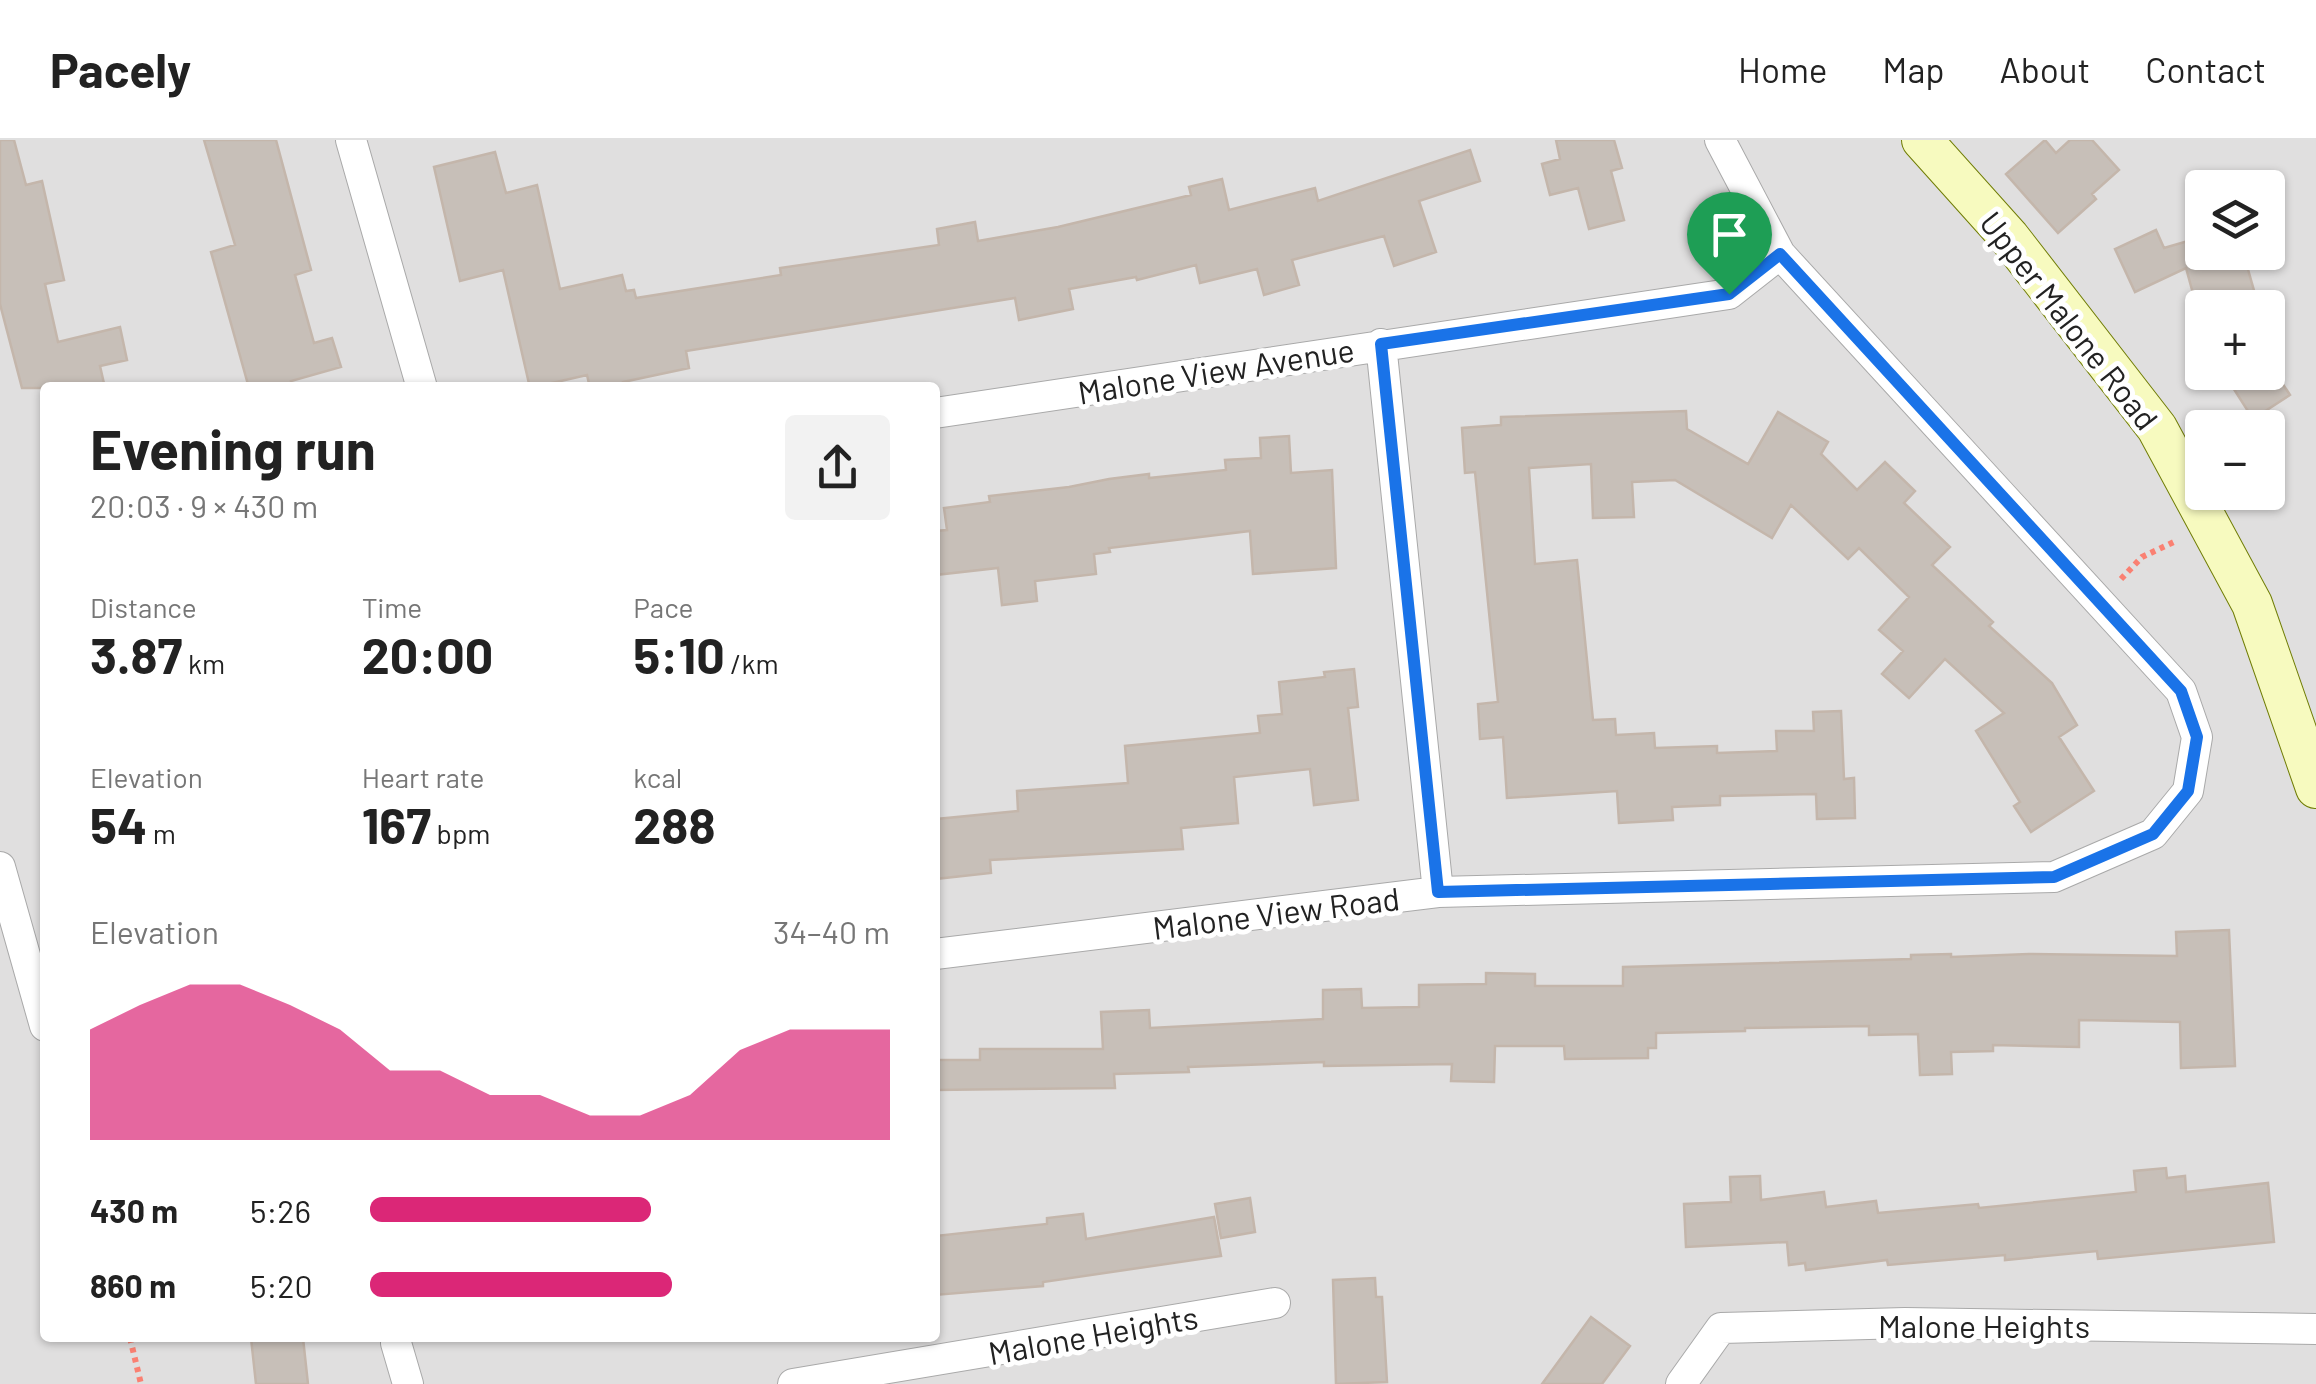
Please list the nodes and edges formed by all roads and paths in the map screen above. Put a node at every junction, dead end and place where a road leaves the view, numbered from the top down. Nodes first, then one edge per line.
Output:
1 (351, 140) edge
2 (1720, 140) edge
3 (1928, 142) edge
4 (1780, 254) junction
5 (1381, 344) junction
6 (420, 382) edge
7 (940, 413) edge
8 (2316, 788) edge
9 (0, 867) edge
10 (1438, 892) junction
11 (940, 953) edge
12 (40, 1008) edge
13 (1275, 1303) dead end
14 (2316, 1329) edge
15 (131, 1342) edge
16 (396, 1343) dead end
17 (141, 1384) edge
18 (408, 1384) edge
19 (793, 1384) edge
20 (1681, 1384) edge

1 - 6 street
2 - 4 street
3 - 8 main road, Upper Malone Road
4 - 5 street, Malone View Avenue
4 - 10 street, Malone View Road
5 - 7 street, Malone View Avenue
5 - 10 street
9 - 12 street
10 - 11 street, Malone View Road
13 - 19 street, Malone Heights
14 - 20 street, Malone Heights
15 - 17 path
16 - 18 street

